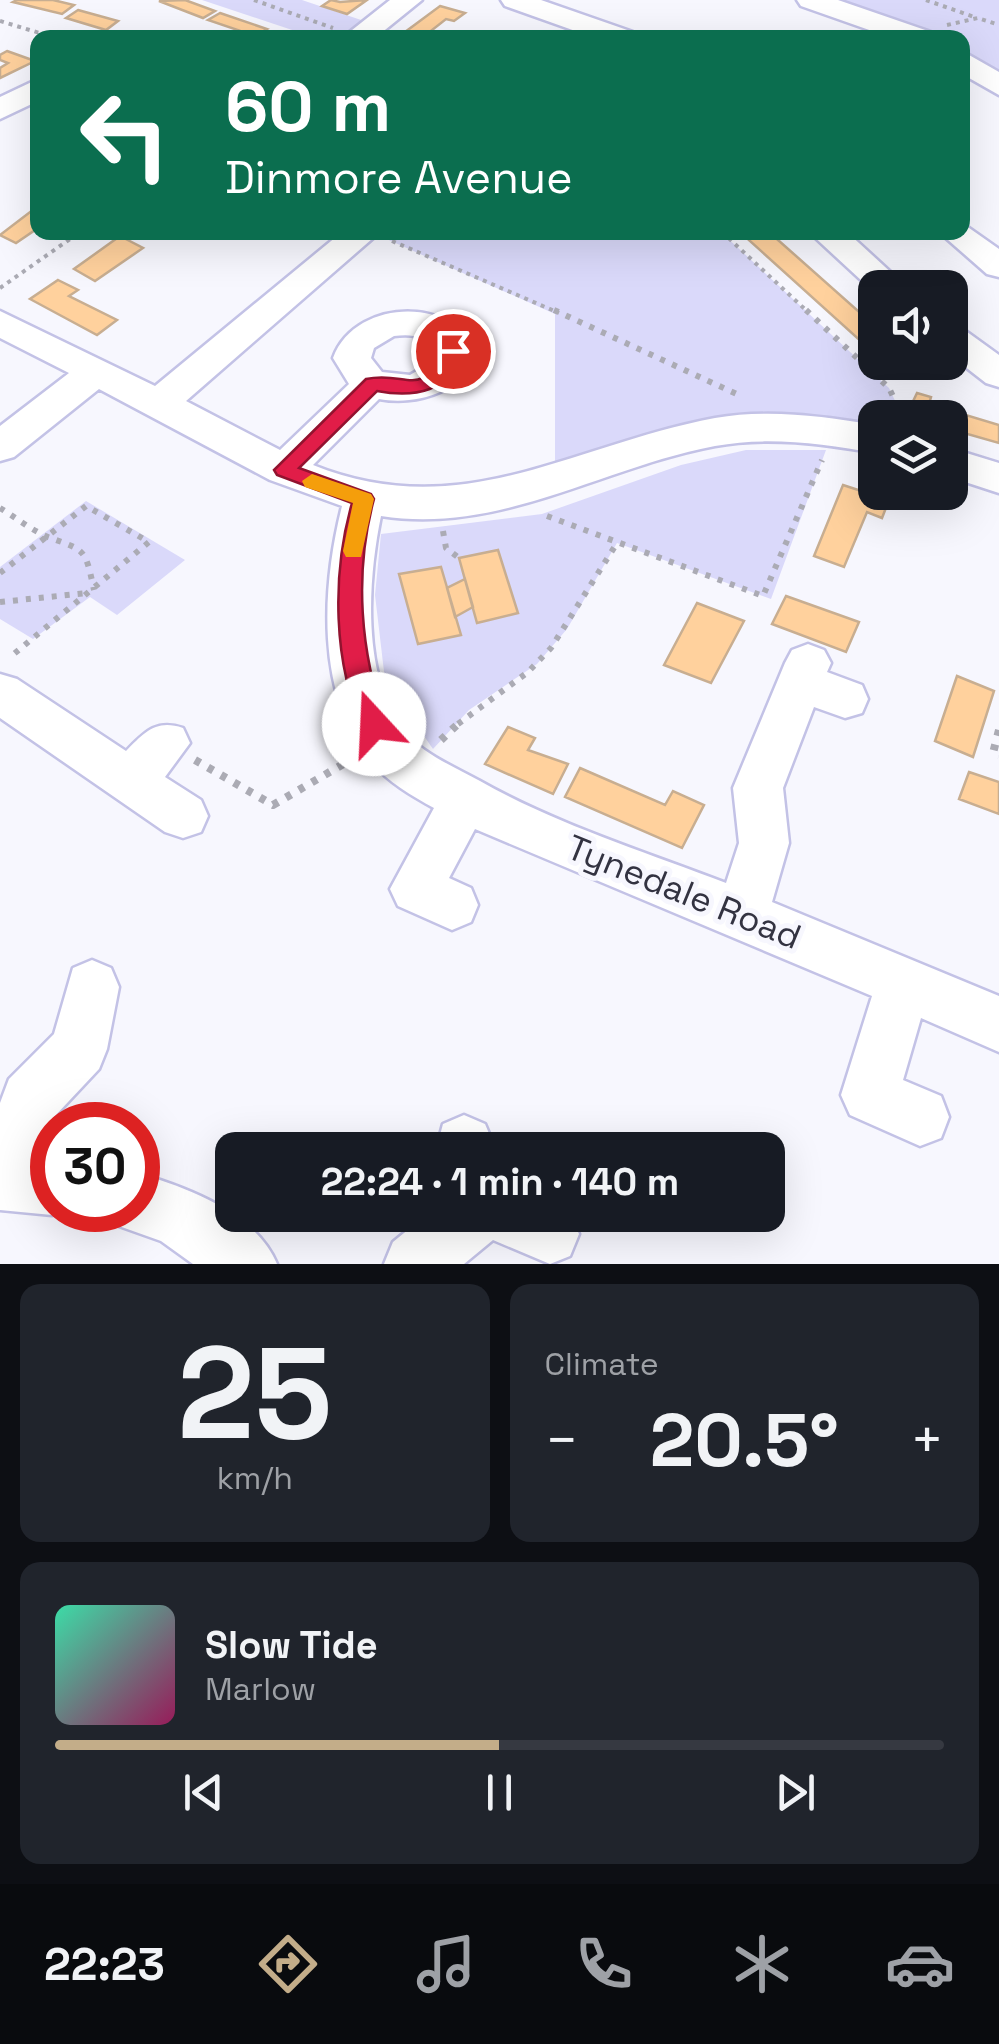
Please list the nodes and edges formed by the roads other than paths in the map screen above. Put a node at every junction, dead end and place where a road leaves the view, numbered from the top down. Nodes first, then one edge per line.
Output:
1 (408, 0) edge
2 (515, 0) edge
3 (812, 0) edge
4 (568, 17) junction
5 (367, 30) edge
6 (546, 30) edge
7 (602, 30) edge
8 (900, 30) edge
9 (970, 66) edge
10 (999, 86) edge
11 (30, 93) edge
12 (0, 110) edge
13 (367, 240) edge
14 (835, 240) edge
15 (966, 240) edge
16 (999, 266) edge
17 (870, 270) edge
18 (0, 323) edge
19 (968, 351) edge
20 (97, 371) junction
21 (999, 374) edge
22 (373, 384) dead end
23 (158, 404) junction
24 (858, 436) edge
25 (0, 446) edge
26 (968, 468) edge
27 (284, 470) junction
28 (999, 478) edge
29 (364, 499) junction
30 (818, 681) dead end
31 (0, 693) edge
32 (166, 743) road end
33 (130, 780) junction
34 (466, 798) junction
35 (183, 816) dead end
36 (452, 904) dead end
37 (742, 914) junction
38 (903, 983) junction
39 (92, 986) dead end
40 (999, 1024) edge
41 (920, 1117) dead end
42 (18, 1182) edge
43 (160, 1210) edge
44 (454, 1232) edge
45 (246, 1264) edge
46 (415, 1264) edge

1 - 5 street
2 - 4 street
3 - 8 street
4 - 6 street
4 - 7 street
9 - 10 street
11 - 12 street
13 - 23 street
14 - 17 street
15 - 16 street
18 - 20 street
19 - 21 street
20 - 23 street
20 - 25 street
22 - 27 street
23 - 27 street
24 - 29 street
26 - 28 street
27 - 29 street
29 - 34 street, Tynedale Road
30 - 37 street
31 - 33 street
32 - 33 street
33 - 35 street
34 - 36 street
34 - 37 street, Tynedale Road
37 - 38 street, Tynedale Road
38 - 40 street, Tynedale Road
38 - 41 street
39 - 42 street
43 - 45 street
44 - 46 street

